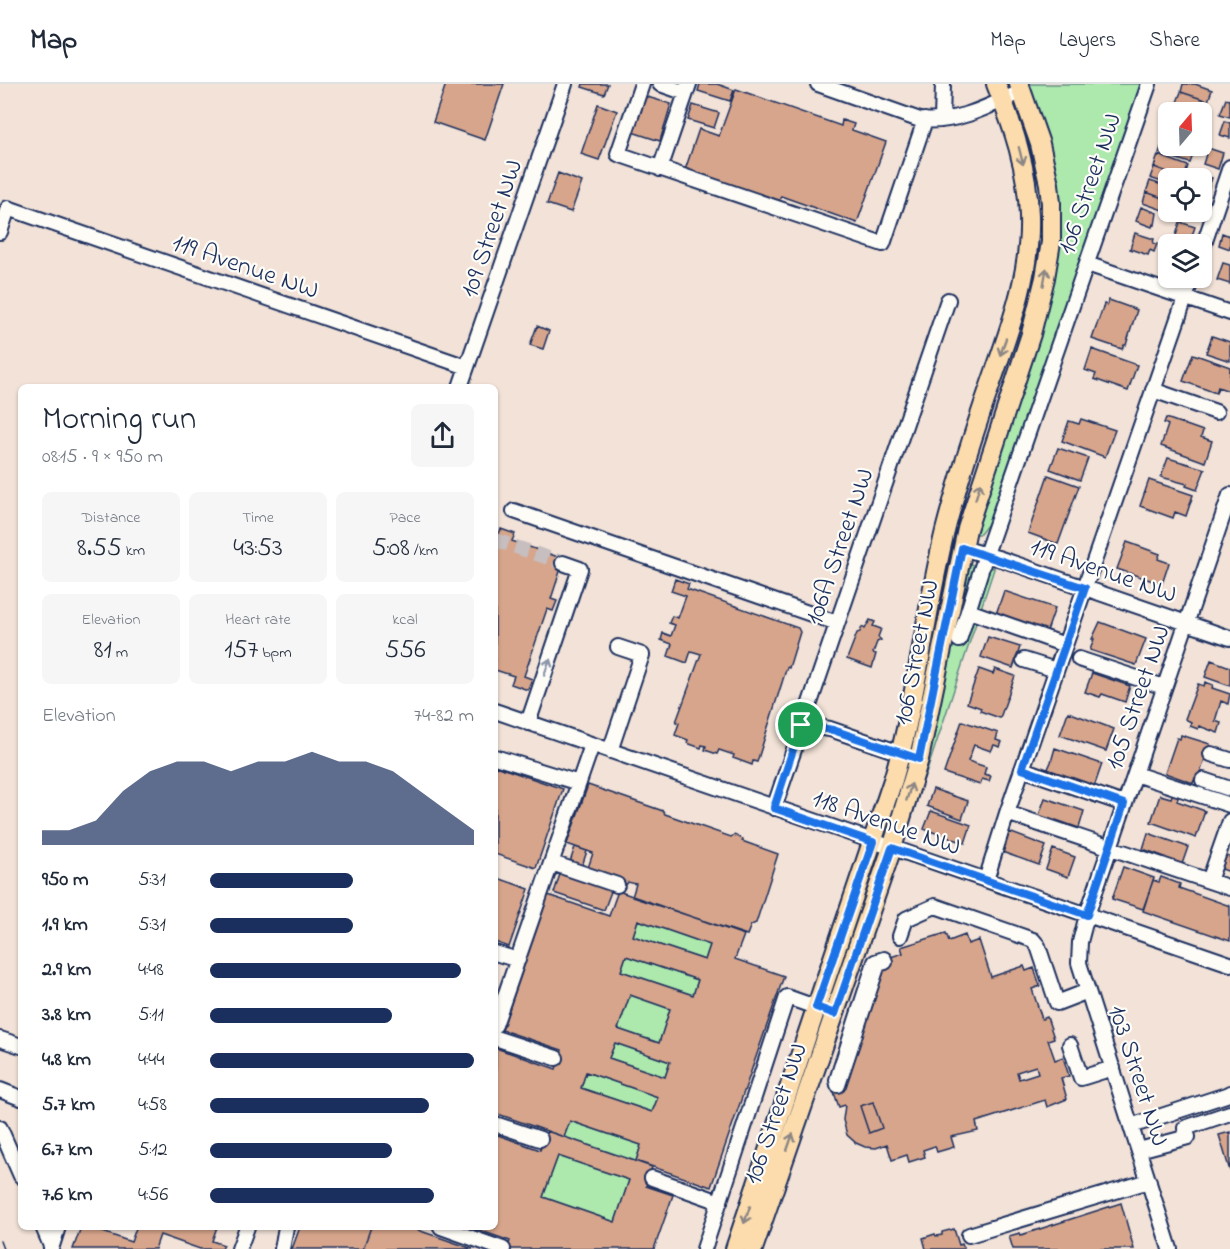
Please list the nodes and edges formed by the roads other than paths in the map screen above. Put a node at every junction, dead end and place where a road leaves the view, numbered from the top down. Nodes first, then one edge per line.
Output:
1 (565, 84) edge
2 (642, 84) edge
3 (660, 84) edge
4 (818, 84) edge
5 (943, 84) edge
6 (1149, 84) edge
7 (687, 88) edge
8 (1020, 88) edge
9 (999, 92) edge
10 (925, 120) junction
11 (942, 120) junction
12 (1230, 167) edge
13 (660, 169) junction
14 (0, 232) edge
15 (1207, 234) edge
16 (1087, 264) junction
17 (1188, 288) edge
18 (1185, 297) junction
19 (948, 300) dead end
20 (1230, 313) edge
21 (467, 367) junction
22 (461, 384) edge
23 (1153, 390) junction
24 (1216, 412) dead end
25 (1230, 495) edge
26 (514, 511) dead end
27 (962, 548) junction
28 (986, 554) junction
29 (563, 563) tunnel mouth
30 (1085, 588) junction
31 (969, 611) junction
32 (837, 623) junction
33 (1186, 623) junction
34 (1230, 638) edge
35 (959, 640) dead end
36 (1065, 645) junction
37 (618, 647) dead end
38 (1079, 659) dead end
39 (1024, 660) dead end
40 (1056, 670) junction
41 (1164, 687) junction
42 (498, 712) edge
43 (528, 723) junction
44 (801, 725) junction
45 (592, 745) junction
46 (610, 751) junction
47 (901, 754) junction
48 (1211, 754) dead end
49 (498, 758) edge
50 (919, 759) junction
51 (1230, 760) edge
52 (1022, 769) junction
53 (1135, 774) junction
54 (1203, 780) dead end
55 (579, 783) junction
56 (1230, 789) edge
57 (1124, 804) junction
58 (1230, 805) edge
59 (774, 808) junction
60 (1007, 813) junction
61 (1230, 821) edge
62 (873, 842) junction
63 (1110, 847) junction
64 (892, 848) junction
65 (552, 862) junction
66 (986, 880) junction
67 (1209, 881) junction
68 (617, 885) dead end
69 (1230, 888) edge
70 (1087, 915) junction
71 (900, 936) dead end
72 (498, 953) edge
73 (518, 960) junction
74 (1230, 964) edge
75 (1088, 991) junction
76 (816, 1007) junction
77 (835, 1014) junction
78 (498, 1017) edge
79 (0, 1039) edge
80 (498, 1039) edge
81 (18, 1045) edge
82 (1070, 1045) dead end
83 (556, 1058) dead end
84 (1113, 1068) junction
85 (837, 1080) joint
86 (0, 1090) edge
87 (1230, 1093) edge
88 (18, 1097) edge
89 (1230, 1113) edge
90 (498, 1125) edge
91 (1131, 1126) junction
92 (0, 1128) edge
93 (540, 1139) dead end
94 (1139, 1150) junction
95 (18, 1169) edge
96 (652, 1178) dead end
97 (1149, 1181) junction
98 (720, 1202) junction
99 (44, 1230) edge
100 (57, 1230) edge
101 (246, 1230) edge
102 (285, 1230) edge
103 (449, 1230) edge
104 (969, 1235) dead end
105 (51, 1248) edge
106 (239, 1249) edge
107 (282, 1249) edge
108 (503, 1249) edge
109 (704, 1249) edge
110 (735, 1249) edge
111 (753, 1249) edge
112 (1170, 1249) edge

1 - 21 street, 109 Street NW
2 - 13 street
3 - 7 street
4 - 10 street
5 - 11 street
6 - 16 street, 106 Street NW
7 - 13 street
8 - 9 street
27 -> 8 main road, 106 Street NW
9 - 11 street
9 -> 47 main road, 106 Street NW
10 - 11 street
10 - 13 street
12 - 15 street
14 - 21 street, 119 Avenue NW
16 - 18 street
16 - 28 street, 106 Street NW
17 - 18 street
18 - 20 street
18 - 23 street
19 - 32 street, 106A Street NW
21 - 22 street, 109 Street NW
23 - 24 street
23 - 30 street
25 - 33 street, 105 Street NW
26 - 32 street
27 - 28 street, 119 Avenue NW
27 - 50 main road, 106 Street NW
28 - 30 street, 119 Avenue NW
28 - 31 street, 106 Street NW
43 -> 29 street
30 - 33 street, 119 Avenue NW
30 - 36 street
31 - 35 street, 106 Street NW
31 - 36 street
32 - 44 street, 106A Street NW
33 - 34 street, 119 Avenue NW
33 - 41 street, 105 Street NW
36 - 40 street
37 - 46 street
38 - 41 street
39 - 40 street
40 - 52 street
41 - 53 street, 105 Street NW
42 - 43 street, 118 Avenue NW
43 - 45 street, 118 Avenue NW
44 - 47 street
44 - 59 street, 106A Street NW
45 - 46 street, 118 Avenue NW
45 - 55 street
46 - 59 street, 118 Avenue NW
47 - 50 street
47 - 62 main road, 106 Street NW
48 - 51 street
49 - 55 street
64 -> 50 main road, 106 Street NW
52 - 57 street
52 - 60 street
53 - 57 street, 105 Street NW
53 - 58 street
54 - 56 street
55 - 65 street
57 - 63 street, 105 Street NW
59 - 62 street, 118 Avenue NW
60 - 63 street
60 - 66 street
61 - 67 street
62 - 64 street, 118 Avenue NW
62 - 76 main road, 106 Street NW
63 - 67 street
63 - 70 street, 105 Street NW
64 - 66 street, 118 Avenue NW
64 - 77 main road, 106 Street NW
65 - 68 street
65 - 73 street
66 - 70 street, 118 Avenue NW
67 - 69 street
70 - 74 street, 118 Avenue NW
70 - 75 street, 103 Street NW
71 - 75 street
72 - 73 street
73 - 78 street
75 - 84 street, 103 Street NW
76 - 77 street
76 - 98 street
76 -> 110 main road, 106 Street NW
111 -> 77 main road, 106 Street NW
79 - 81 street
80 - 83 street
82 - 84 street
84 - 91 street, 103 Street NW
85 - 85 street
86 - 88 street
87 - 91 street
89 - 94 street
90 - 93 street
91 - 94 street, 103 Street NW
92 - 95 street
94 - 97 street, 103 Street NW
96 - 98 street
97 - 104 street
97 - 112 street, 103 Street NW
98 - 109 street
99 - 105 street
100 - 105 street
101 - 106 street
102 - 107 street
103 - 108 street

